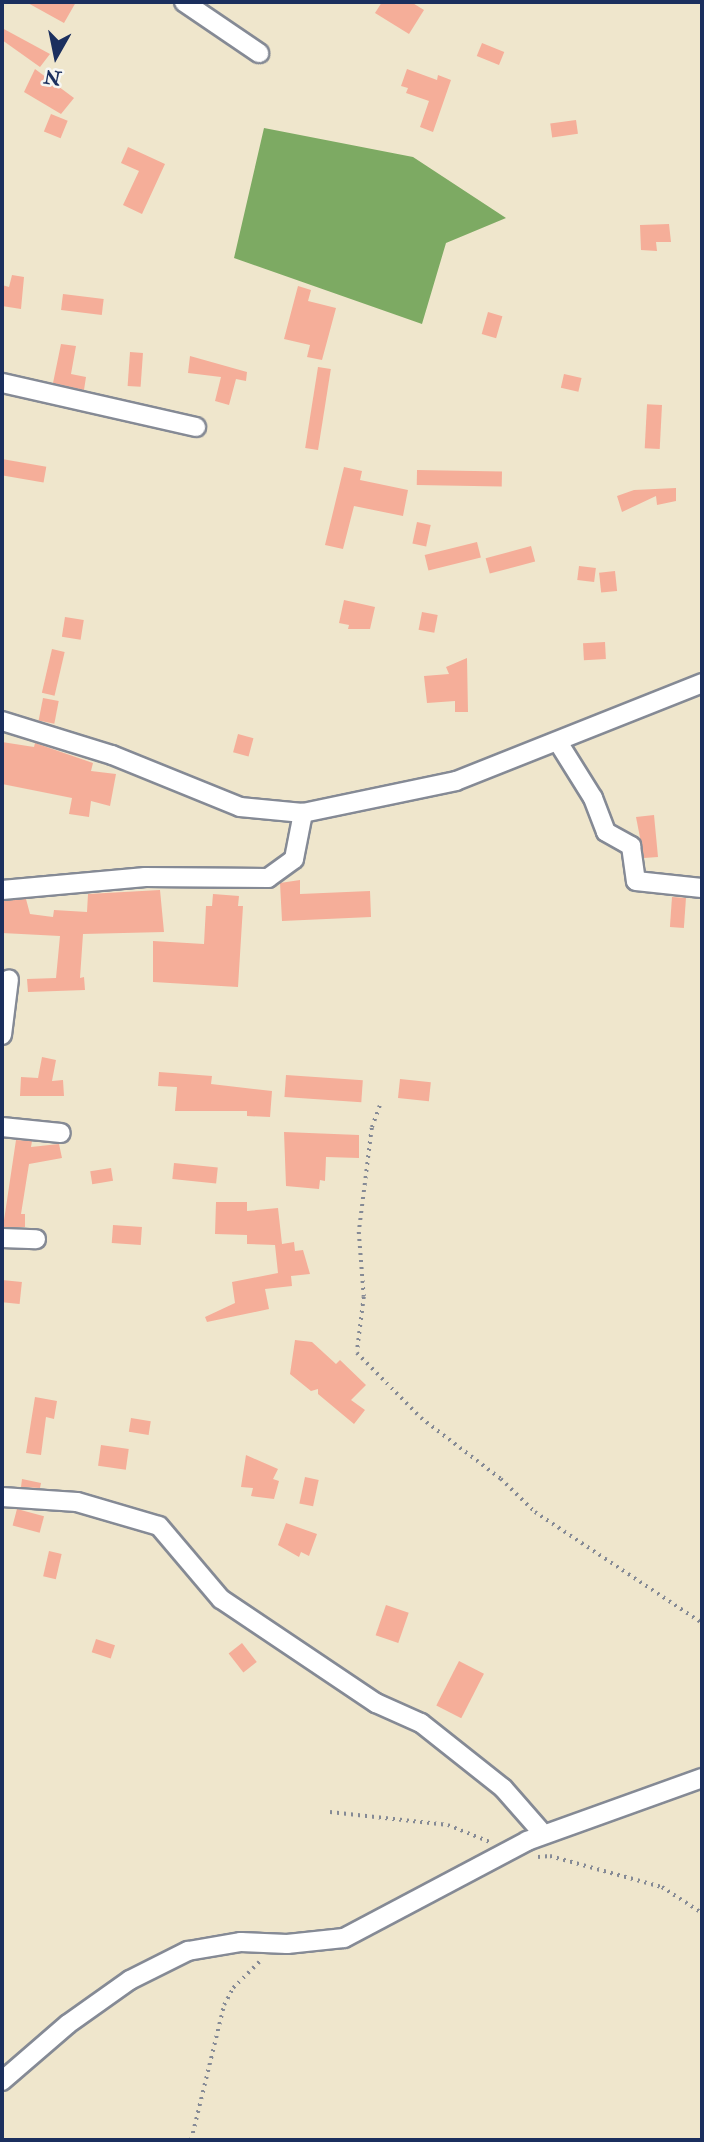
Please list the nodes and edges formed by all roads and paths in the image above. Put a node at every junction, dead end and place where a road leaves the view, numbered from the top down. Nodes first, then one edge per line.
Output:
1 (184, 2) edge
2 (259, 53) dead end
3 (2, 383) edge
4 (196, 427) dead end
5 (702, 683) edge
6 (2, 721) edge
7 (558, 742) junction
8 (303, 813) junction
9 (702, 888) edge
10 (2, 890) edge
11 (9, 979) dead end
12 (2, 1035) edge
13 (380, 1106) dead end
14 (2, 1127) edge
15 (61, 1133) dead end
16 (2, 1238) edge
17 (36, 1239) dead end
18 (2, 1497) edge
19 (702, 1623) edge
20 (702, 1778) edge
21 (330, 1812) dead end
22 (539, 1829) dead end
23 (519, 1854) junction
24 (702, 1913) edge
25 (285, 1944) junction
26 (2, 2081) edge
27 (191, 2140) edge

1 - 2 street
3 - 4 street
5 - 7 street
6 - 8 street
7 - 8 street
7 - 9 street
8 - 10 street
11 - 12 street
13 - 19 path
14 - 15 street
16 - 17 street
18 - 22 street
20 - 23 street
21 - 23 path
23 - 24 path
23 - 25 street
25 - 26 street
25 - 27 path

